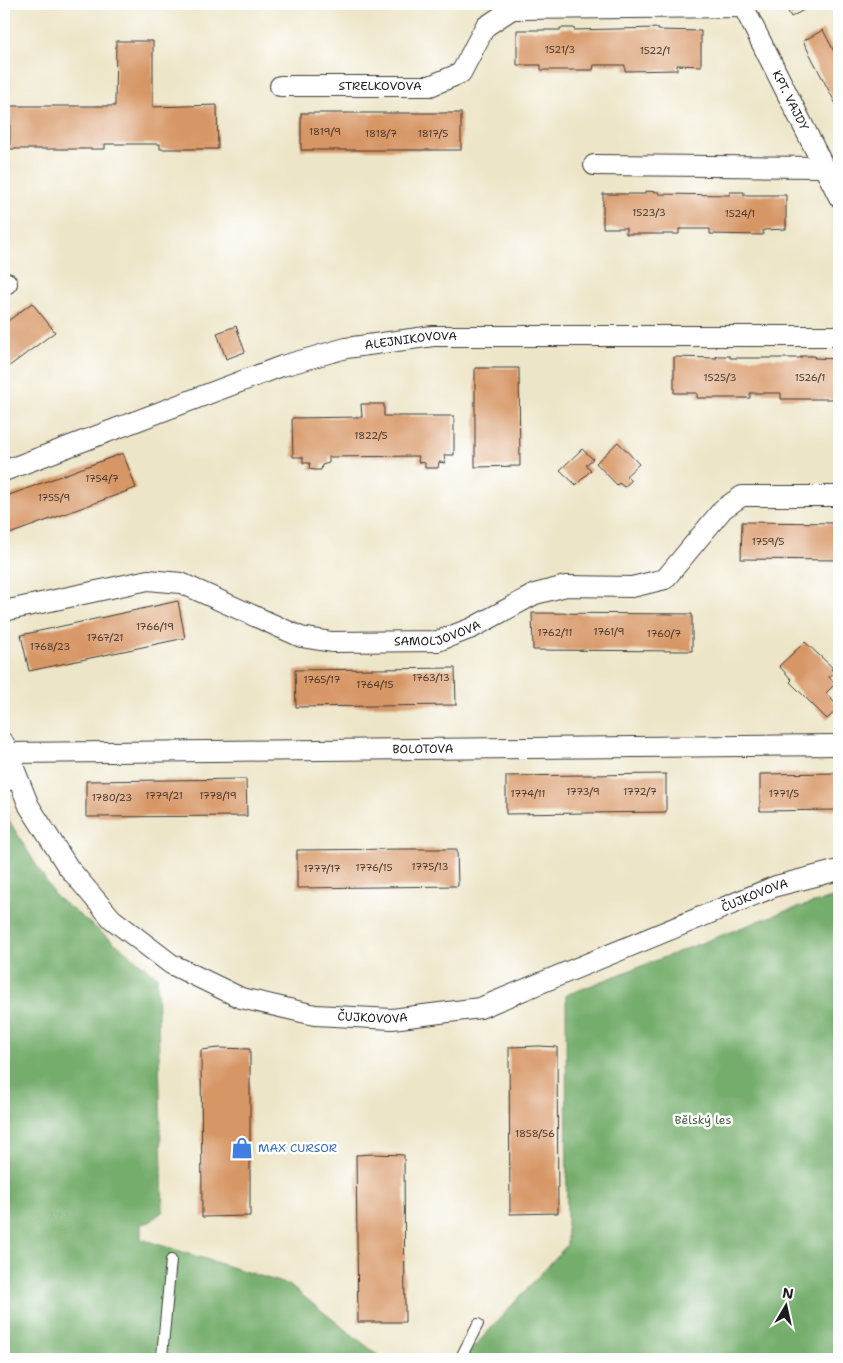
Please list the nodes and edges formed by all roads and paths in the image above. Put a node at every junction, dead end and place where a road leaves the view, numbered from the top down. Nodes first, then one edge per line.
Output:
1 (743, 6) edge
2 (280, 86) dead end
3 (594, 165) dead end
4 (825, 167) junction
5 (839, 197) edge
6 (839, 336) edge
7 (4, 471) edge
8 (839, 496) edge
9 (4, 611) edge
10 (839, 745) edge
11 (6, 748) edge
12 (11, 784) edge
13 (839, 870) edge
14 (171, 1260) dead end
15 (478, 1324) dead end
16 (160, 1359) edge
17 (460, 1359) edge

1 - 2 street, STRELKOVOVA
1 - 4 street, KPT. VAJDY
3 - 4 street
4 - 5 street, KPT. VAJDY
6 - 7 street, ALEJNIKOVOVA
8 - 9 street, SAMOLJOVOVA
10 - 11 street, BOLOTOVA
11 - 12 street, ČUJKOVOVA
12 - 13 street, ČUJKOVOVA
14 - 16 lane
15 - 17 lane

